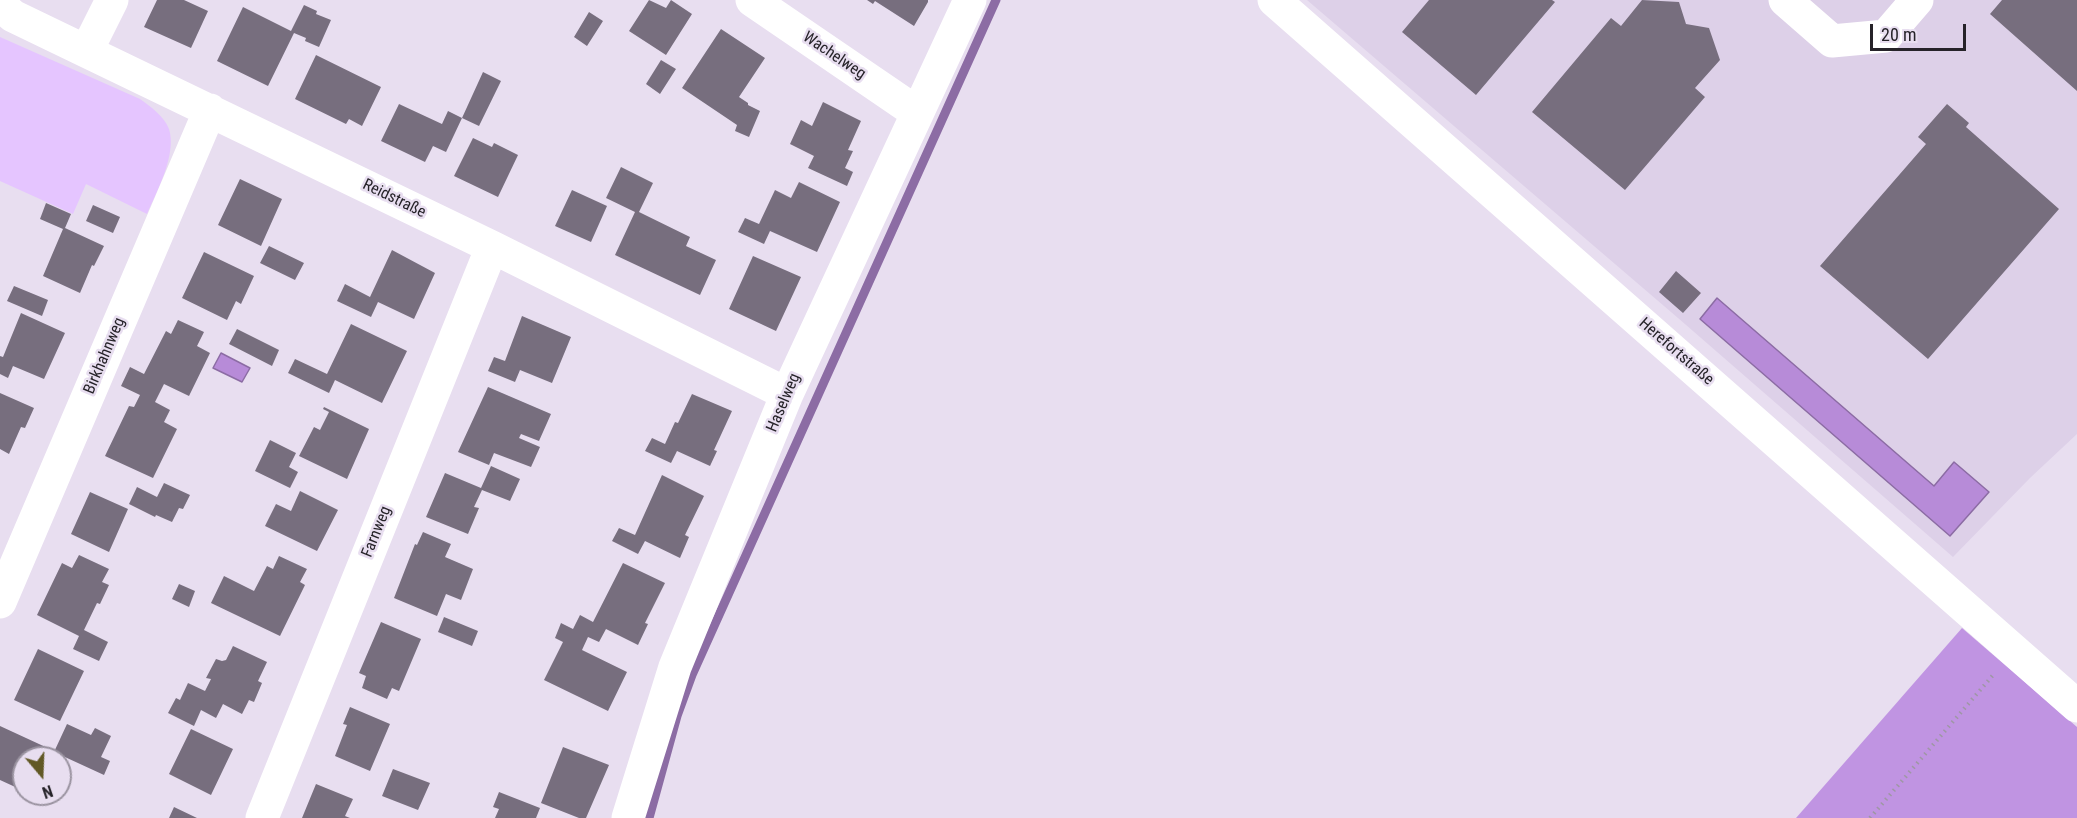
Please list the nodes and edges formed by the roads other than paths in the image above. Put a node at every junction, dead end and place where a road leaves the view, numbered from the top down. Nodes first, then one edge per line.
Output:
1 (112, 0) edge
2 (752, 0) edge
3 (970, 0) edge
4 (1274, 0) edge
5 (1785, 0) edge
6 (1917, 0) edge
7 (0, 5) edge
8 (87, 50) junction
9 (210, 110) junction
10 (916, 112) junction
11 (492, 247) junction
12 (787, 394) junction
13 (0, 602) edge
14 (2077, 706) edge
15 (262, 818) edge
16 (628, 818) edge

1 - 8 street
2 - 10 street, Wachelweg
3 - 10 street, Haselweg
4 - 14 street, Herefortstraße
5 - 6 street
7 - 8 street, Reidstraße
8 - 9 street, Reidstraße
9 - 11 street, Reidstraße
9 - 13 street, Birkhahnweg
10 - 12 street, Haselweg
11 - 12 street, Reidstraße
11 - 15 street, Farnweg
12 - 16 street, Haselweg

